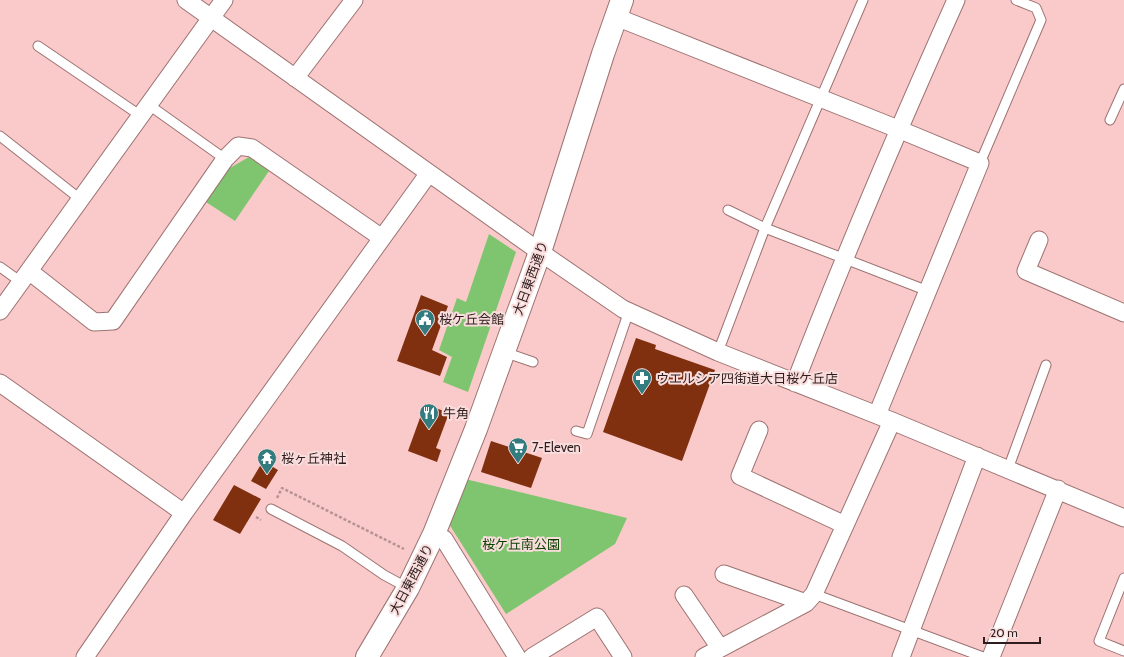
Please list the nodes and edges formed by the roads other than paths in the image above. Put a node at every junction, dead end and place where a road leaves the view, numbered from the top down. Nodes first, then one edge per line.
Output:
1 (186, 0) edge
2 (224, 0) edge
3 (354, 0) edge
4 (863, 0) edge
5 (956, 0) edge
6 (1016, 0) edge
7 (620, 8) edge
8 (211, 18) junction
9 (38, 46) dead end
10 (296, 78) junction
11 (1124, 89) edge
12 (821, 98) junction
13 (145, 110) junction
14 (1110, 120) dead end
15 (898, 128) junction
16 (0, 136) edge
17 (226, 159) junction
18 (980, 163) junction
19 (429, 173) junction
20 (80, 199) junction
21 (728, 210) dead end
22 (765, 228) junction
23 (382, 238) junction
24 (1039, 240) dead end
25 (540, 252) junction
26 (844, 258) junction
27 (0, 267) edge
28 (25, 277) junction
29 (928, 291) junction
30 (0, 311) edge
31 (629, 311) junction
32 (1124, 313) edge
33 (504, 352) junction
34 (718, 352) junction
35 (533, 362) dead end
36 (1046, 365) dead end
37 (0, 383) edge
38 (795, 383) junction
39 (885, 418) junction
40 (759, 430) dead end
41 (576, 431) dead end
42 (977, 456) junction
43 (1008, 469) junction
44 (1058, 489) junction
45 (271, 509) road end
46 (184, 513) junction
47 (1124, 518) edge
48 (845, 525) junction
49 (434, 534) junction
50 (724, 574) dead end
51 (1124, 578) edge
52 (408, 588) junction
53 (684, 595) dead end
54 (810, 599) junction
55 (912, 631) junction
56 (720, 648) junction
57 (1124, 651) edge
58 (85, 657) edge
59 (367, 657) edge
60 (517, 657) edge
61 (532, 657) edge
62 (623, 657) edge
63 (704, 657) edge
64 (901, 657) edge
65 (983, 657) edge
66 (991, 657) edge

1 - 8 street
2 - 8 street
3 - 10 street
4 - 12 lane
5 - 15 street
6 - 18 lane
7 - 12 street
7 - 25 street, 大日東西通り
8 - 10 street
8 - 13 street
9 - 13 lane
10 - 19 street
11 - 14 lane
12 - 15 street
12 - 22 lane
13 - 17 lane
13 - 20 street
15 - 18 street
15 - 26 street
16 - 20 lane
17 - 23 street
17 - 28 street
18 - 29 street
19 - 23 street
19 - 25 street
20 - 28 street
21 - 22 lane
22 - 26 lane
22 - 34 lane
23 - 46 street
24 - 32 street
25 - 31 street
25 - 33 street, 大日東西通り
26 - 29 lane
26 - 38 street
27 - 28 lane
28 - 30 street
29 - 39 street
31 - 34 street
31 - 41 lane
33 - 35 lane
33 - 49 street, 大日東西通り
34 - 38 street
36 - 43 lane
37 - 46 street
38 - 39 street
39 - 42 street
39 - 48 street
40 - 48 street
42 - 43 street
42 - 55 street
43 - 44 street
44 - 47 street
44 - 66 street
45 - 52 lane
46 - 58 street
48 - 54 street
49 - 52 street, 大日東西通り
49 - 60 street
50 - 54 street
51 - 57 lane
52 - 59 street, 大日東西通り
53 - 56 street
54 - 55 lane
54 - 56 street
55 - 64 street
55 - 65 lane
56 - 63 street
61 - 62 street

